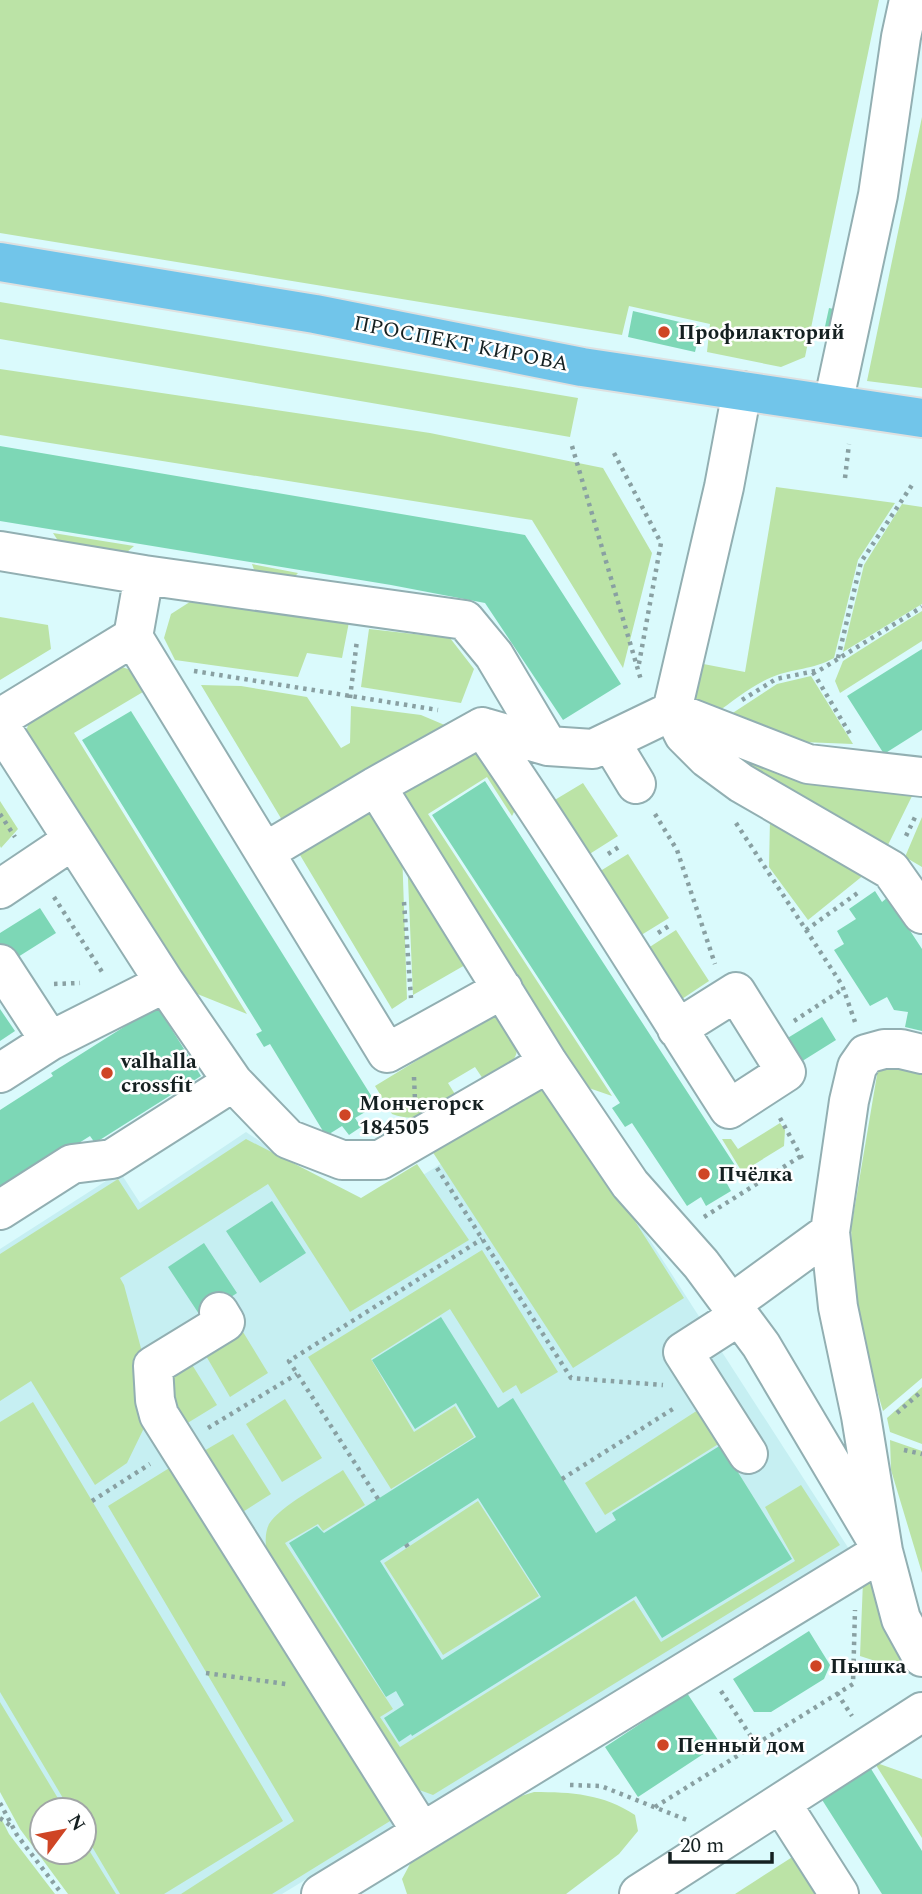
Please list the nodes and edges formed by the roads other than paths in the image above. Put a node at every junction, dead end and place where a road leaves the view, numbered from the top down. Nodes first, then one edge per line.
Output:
1 (909, 0) edge
2 (0, 262) edge
3 (743, 391) junction
4 (833, 404) junction
5 (922, 418) edge
6 (0, 551) edge
7 (144, 575) junction
8 (141, 650) junction
9 (0, 718) edge
10 (677, 718) junction
11 (0, 726) edge
12 (482, 727) junction
13 (601, 745) junction
14 (548, 746) junction
15 (906, 771) edge
16 (636, 783) road end
17 (376, 786) junction
18 (529, 795) junction
19 (73, 840) junction
20 (265, 852) junction
21 (0, 890) edge
22 (922, 914) edge
23 (0, 964) edge
24 (165, 983) junction
25 (503, 989) junction
26 (677, 1029) junction
27 (50, 1041) junction
28 (922, 1054) edge
29 (548, 1063) junction
30 (0, 1073) edge
31 (233, 1083) junction
32 (0, 1210) edge
33 (830, 1233) junction
34 (735, 1310) junction
35 (219, 1312) dead end
36 (748, 1454) dead end
37 (869, 1559) junction
38 (922, 1657) edge
39 (922, 1712) edge
40 (781, 1803) junction
41 (421, 1831) junction
42 (662, 1888) edge
43 (336, 1890) edge
44 (839, 1894) edge

1 - 4 lane
2 - 3 main road, ПРОСПЕКТ КИРОВА
3 - 4 main road, ПРОСПЕКТ КИРОВА
3 - 10 lane
4 - 5 main road, ПРОСПЕКТ КИРОВА
6 - 7 lane
7 - 8 lane
7 - 14 lane
8 - 9 lane
8 - 20 lane
10 - 13 lane
10 - 15 lane
10 - 22 lane
11 - 19 lane
12 - 14 lane
12 - 17 lane
12 - 18 lane
13 - 14 lane
13 - 16 lane
13 - 18 lane
17 - 20 lane
17 - 25 lane
18 - 26 lane
19 - 21 lane
19 - 24 lane
20 - 25 lane
23 - 27 lane
24 - 27 lane
24 - 31 lane
25 - 29 lane
26 - 26 lane
27 - 30 lane
28 - 33 lane
29 - 31 lane
29 - 34 lane
31 - 32 lane
33 - 34 lane
33 - 37 lane
34 - 36 lane
34 - 37 lane
35 - 41 lane
37 - 38 lane
37 - 41 lane
39 - 40 lane
40 - 42 lane
40 - 44 lane
41 - 43 lane

